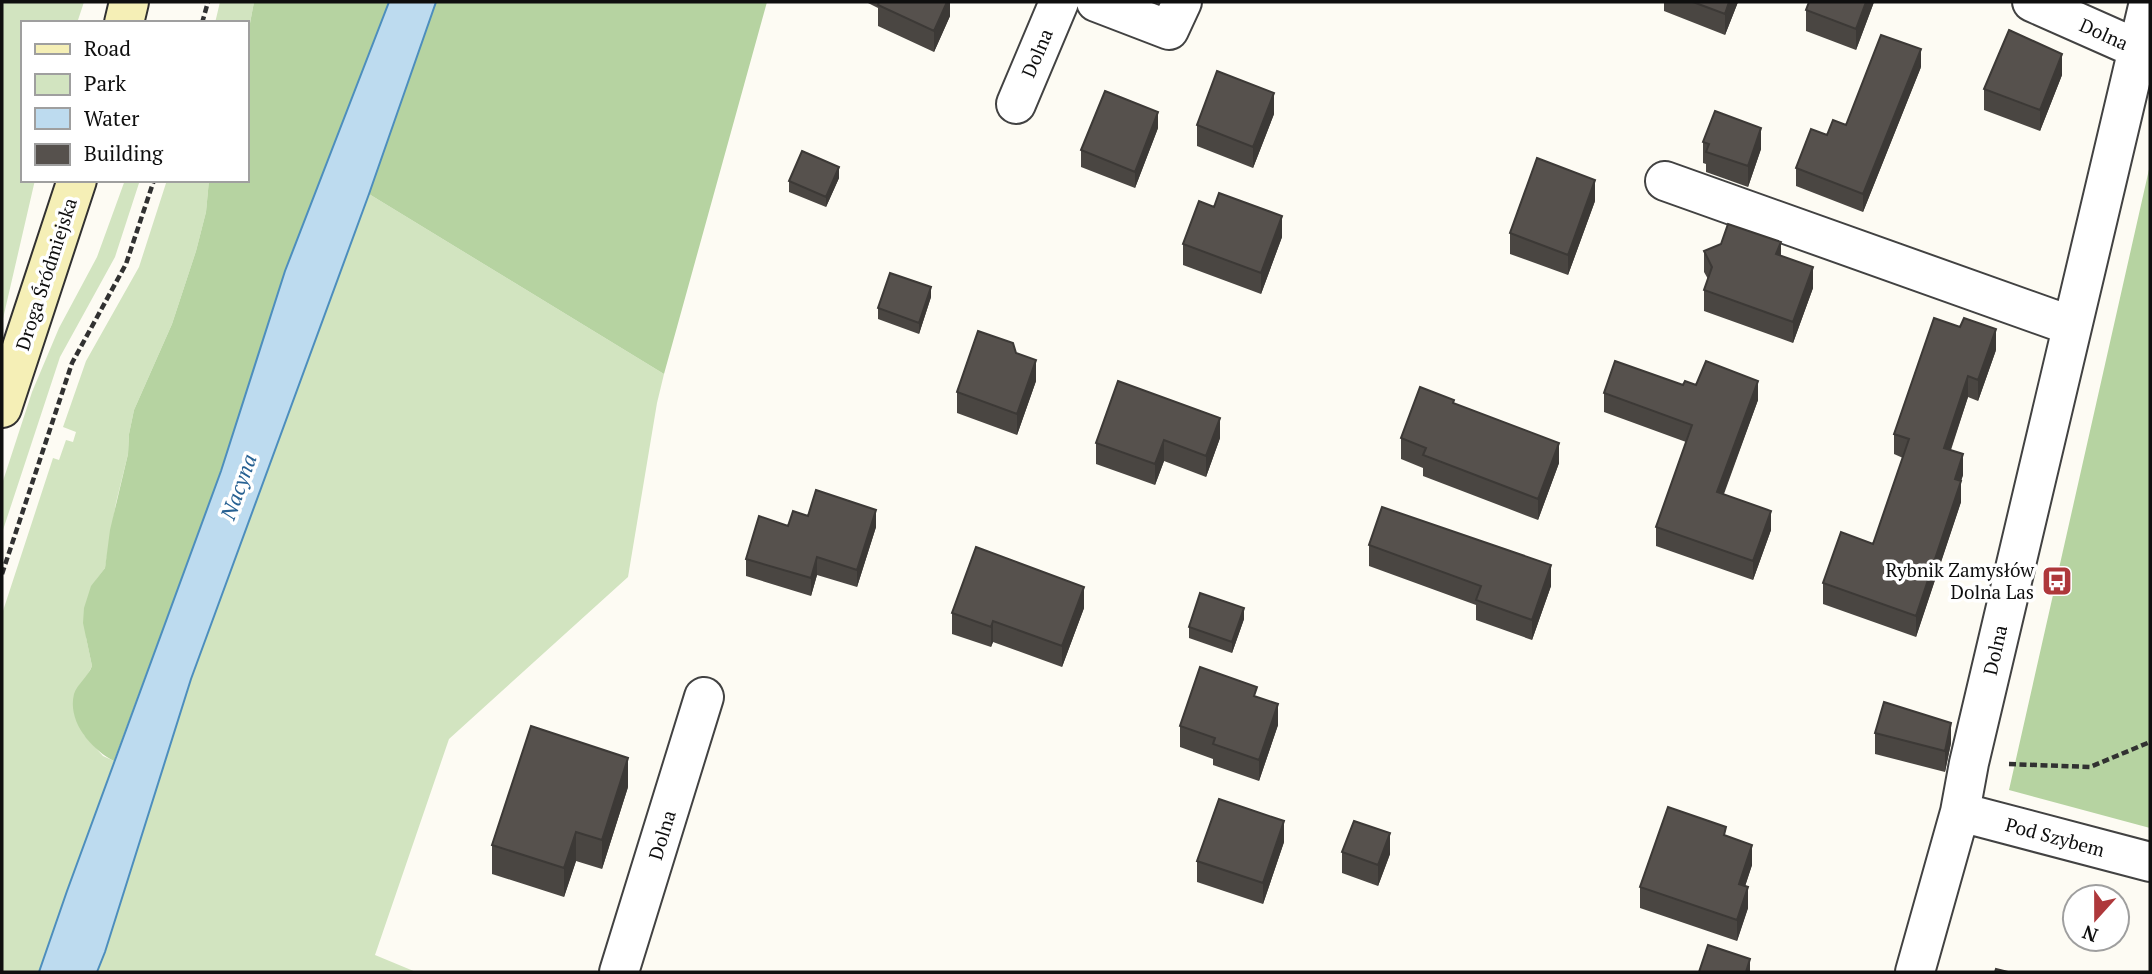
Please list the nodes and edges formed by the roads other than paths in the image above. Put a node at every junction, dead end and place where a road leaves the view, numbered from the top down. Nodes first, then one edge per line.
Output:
1 (130, 2) edge
2 (1059, 2) edge
3 (1096, 2) edge
4 (1182, 2) edge
5 (2032, 2) edge
6 (2149, 2) edge
7 (125, 21) edge
8 (2138, 49) junction
9 (1016, 104) dead end
10 (1665, 181) dead end
11 (76, 182) edge
12 (2071, 326) junction
13 (2, 408) edge
14 (704, 697) dead end
15 (1960, 811) junction
16 (2150, 862) edge
17 (619, 972) edge
18 (1915, 972) edge

1 - 7 main road
2 - 9 street, Dolna
3 - 4 street
5 - 8 street, Dolna
6 - 8 street, Dolna
8 - 12 street, Dolna
10 - 12 street
11 - 13 main road, Droga Śródmiejska
12 - 15 street, Dolna
14 - 17 street, Dolna
15 - 16 street, Pod Szybem
15 - 18 street, Dolna

